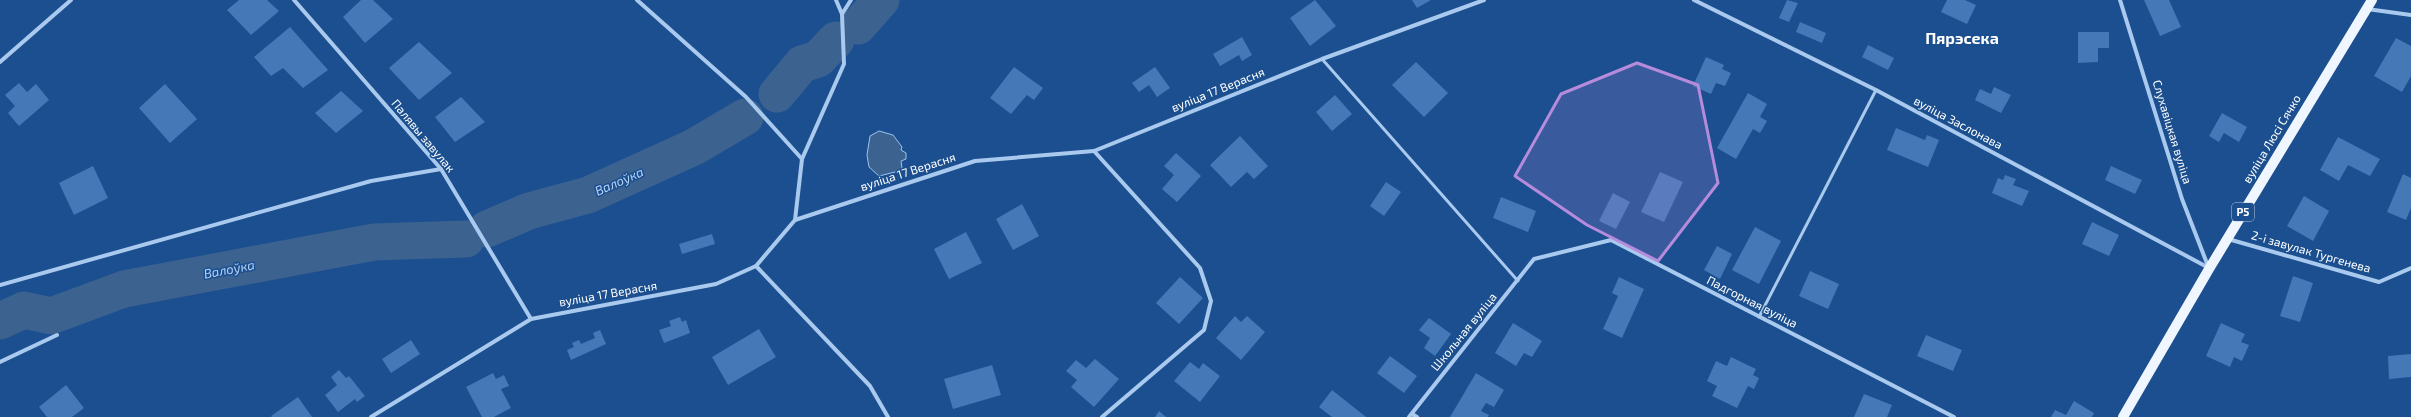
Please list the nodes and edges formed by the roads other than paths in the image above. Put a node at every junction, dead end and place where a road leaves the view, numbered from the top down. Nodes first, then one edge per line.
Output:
1 (71, 0) edge
2 (294, 0) edge
3 (637, 0) edge
4 (836, 0) edge
5 (851, 0) edge
6 (1484, 0) edge
7 (1694, 0) edge
8 (2120, 0) edge
9 (2372, 0) edge
10 (2366, 9) junction
11 (842, 14) junction
12 (2411, 14) edge
13 (1322, 59) junction
14 (0, 62) edge
15 (1876, 90) junction
16 (1094, 151) junction
17 (802, 159) junction
18 (441, 169) junction
19 (794, 220) junction
20 (2227, 239) junction
21 (1534, 259) joint
22 (756, 266) junction
23 (2411, 268) edge
24 (2209, 269) junction
25 (1518, 281) junction
26 (0, 285) edge
27 (1759, 317) junction
28 (531, 319) junction
29 (57, 335) dead end
30 (0, 362) edge
31 (1410, 415) edge
32 (370, 417) edge
33 (888, 417) edge
34 (1102, 417) edge
35 (1417, 417) edge
36 (1954, 417) edge
37 (2123, 417) edge

1 - 14 street
2 - 18 street, Палявы завулак
3 - 17 street
4 - 11 street
5 - 11 street
6 - 13 street, вуліца 17 Верасня
7 - 15 street, вуліца Заслонава
8 - 24 street, Слухавіцкая вуліца
9 - 10 main road, вуліца Люсі Сячко / Р5
10 - 12 street
10 - 20 main road, вуліца Люсі Сячко / Р5
11 - 17 street
13 - 16 street, вуліца 17 Верасня
13 - 25 lane
15 - 24 street, вуліца Заслонава
15 - 27 lane
16 - 19 street, вуліца 17 Верасня
16 - 34 street
17 - 19 street
18 - 26 street
18 - 28 street, Палявы завулак
19 - 22 street, вуліца 17 Верасня
20 - 23 street, 2-і завулак Тургенева
20 - 24 main road, вуліца Люсі Сячко / Р5
21 - 25 street, Школьная вуліца
21 - 27 street, Падгорная вуліца
22 - 28 street, вуліца 17 Верасня
22 - 33 street
24 - 37 main road, вуліца Люсі Сячко / Р5
25 - 31 street, Школьная вуліца
27 - 36 street, Падгорная вуліца
28 - 32 street, вуліца 17 Верасня
29 - 30 street
31 - 35 street

